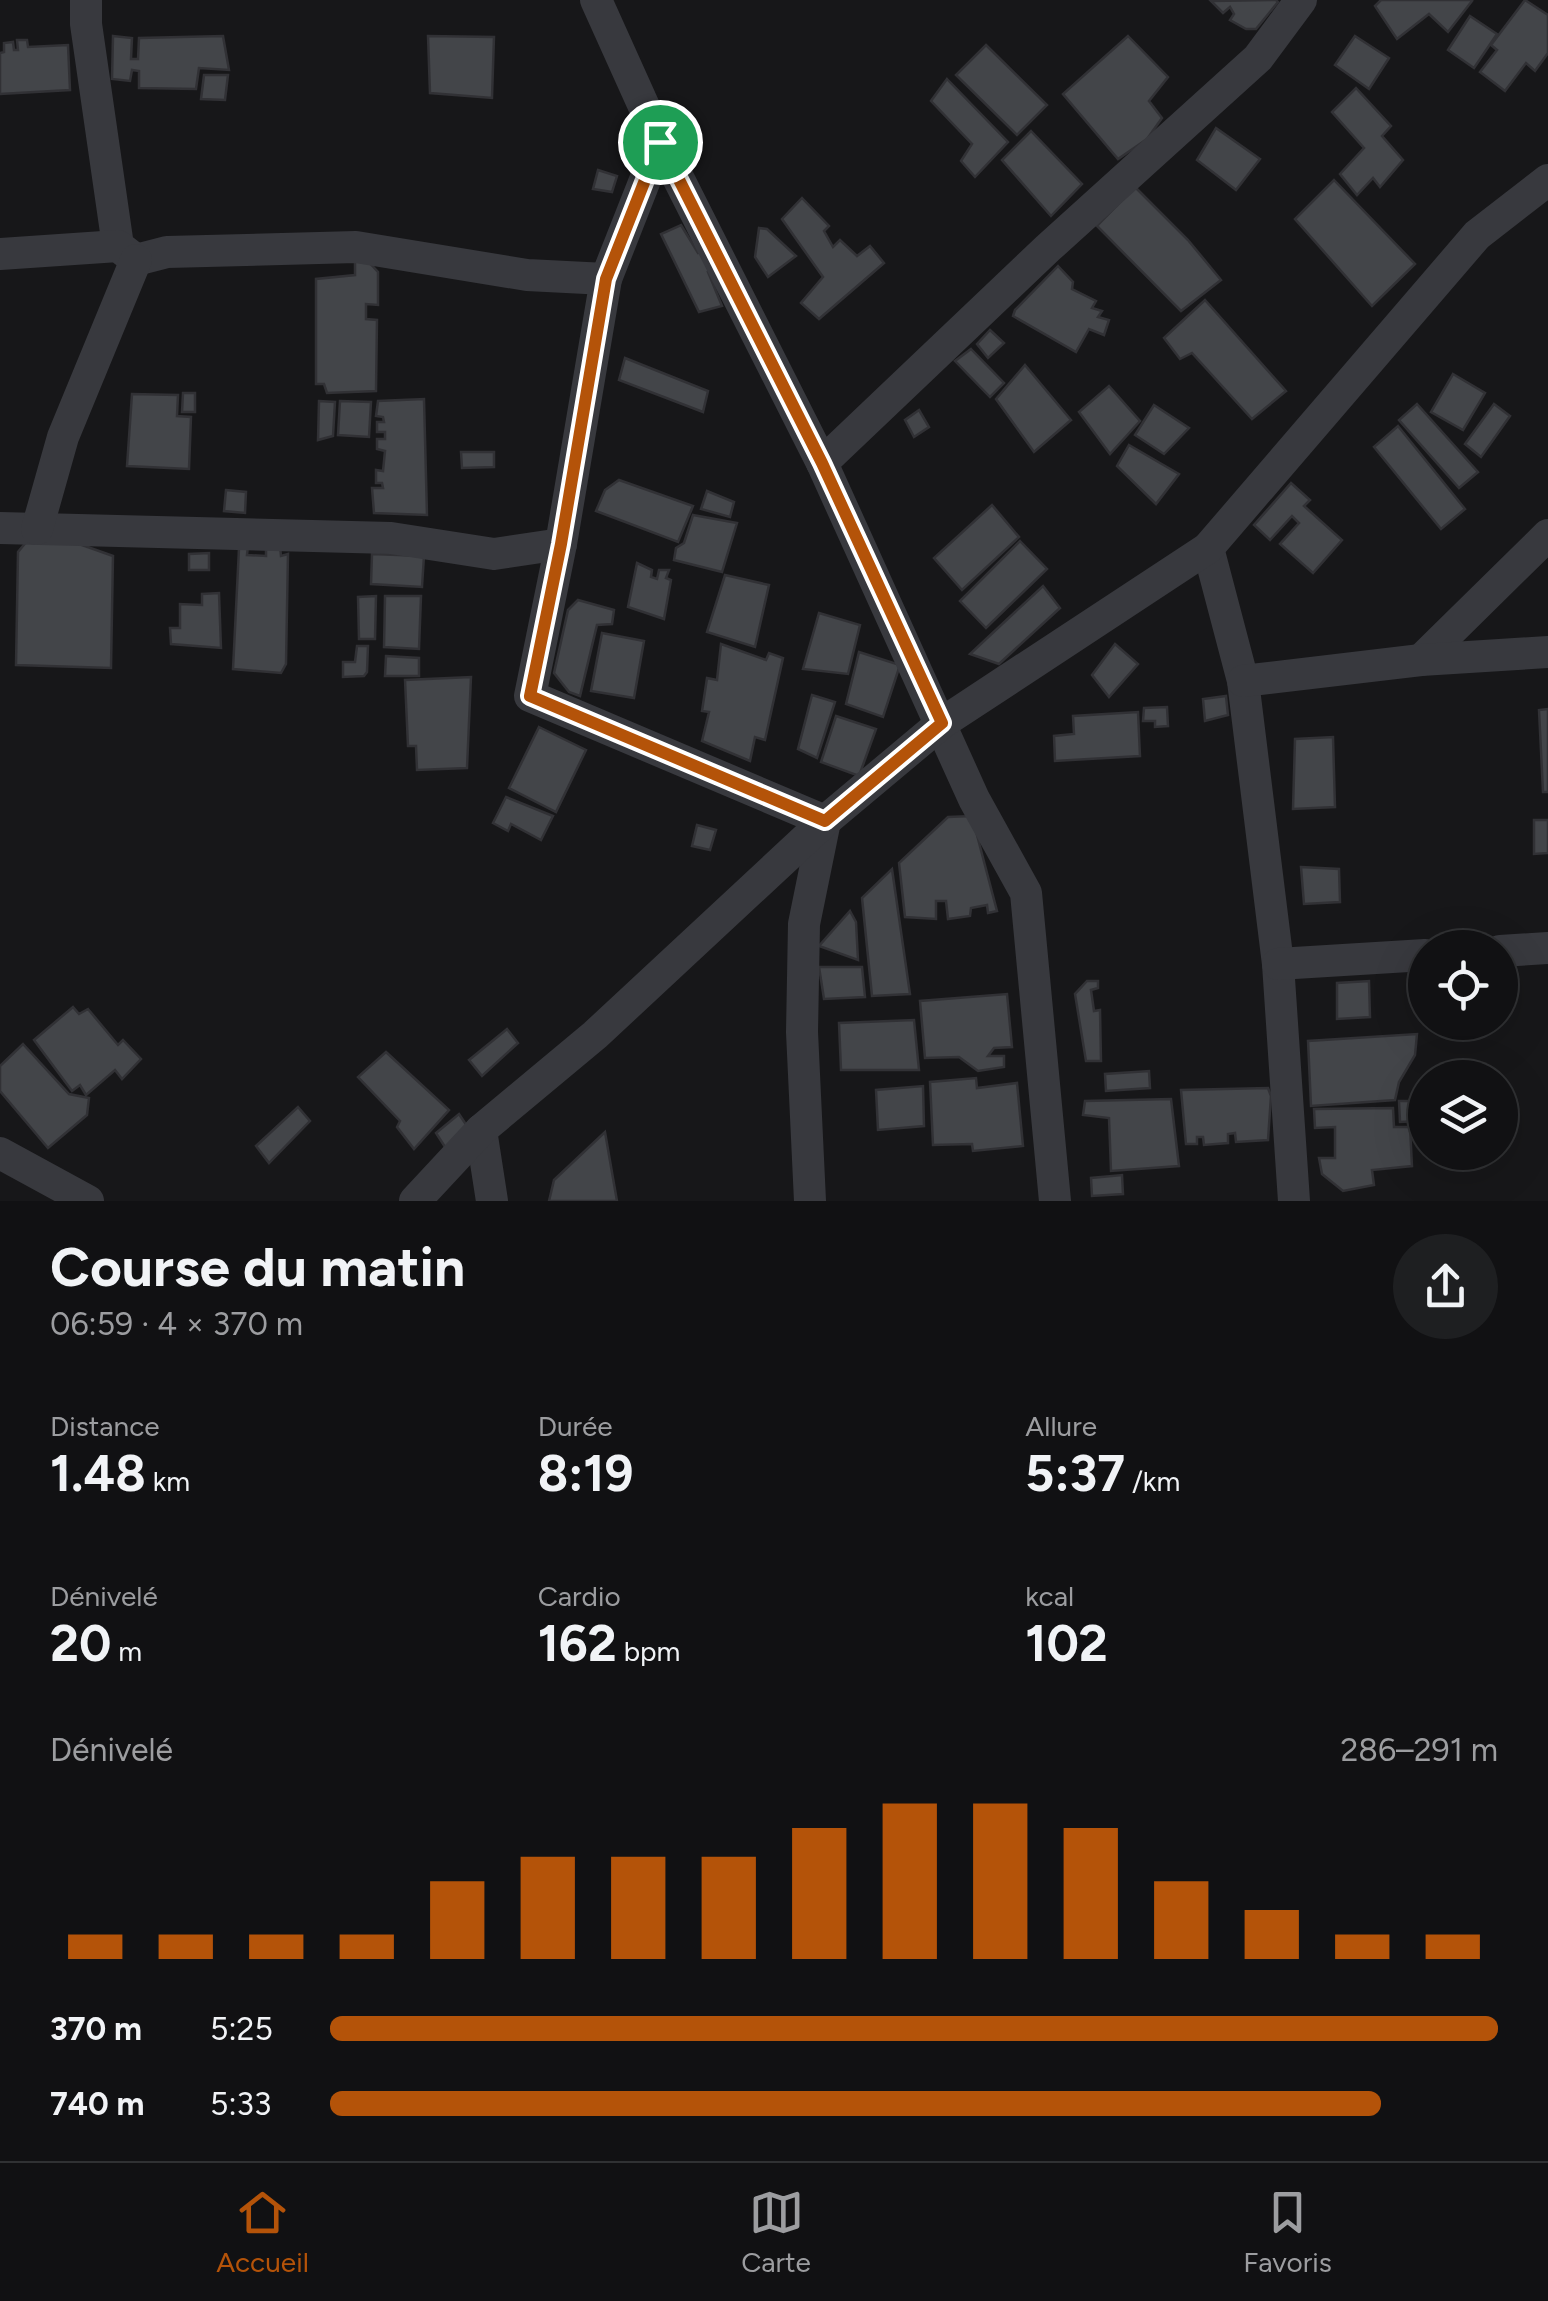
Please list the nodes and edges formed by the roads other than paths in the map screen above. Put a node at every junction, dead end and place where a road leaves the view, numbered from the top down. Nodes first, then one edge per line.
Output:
1 (86, 0) edge
2 (596, 0) edge
3 (1301, 0) edge
4 (660, 142) junction
5 (1548, 180) edge
6 (127, 253) junction
7 (0, 254) edge
8 (606, 279) junction
9 (822, 463) junction
10 (0, 528) edge
11 (37, 530) junction
12 (1548, 535) edge
13 (561, 544) junction
14 (1208, 548) junction
15 (1548, 652) edge
16 (1421, 660) junction
17 (1243, 681) junction
18 (942, 723) junction
19 (825, 821) junction
20 (1548, 948) edge
21 (1518, 950) edge
22 (1408, 956) edge
23 (1278, 964) junction
24 (480, 1130) junction
25 (0, 1153) edge
26 (88, 1201) edge
27 (416, 1201) edge
28 (492, 1201) edge
29 (810, 1201) edge
30 (1056, 1201) edge
31 (1294, 1201) edge

1 - 6 street
2 - 4 street
3 - 9 street
4 - 8 street
4 - 9 street
5 - 14 street
6 - 7 street
6 - 8 street
6 - 11 street
8 - 13 street
9 - 18 street
10 - 11 street
11 - 13 street
12 - 16 street
13 - 19 street
14 - 17 street
14 - 18 street
15 - 16 street
16 - 17 street
17 - 23 street
18 - 19 street
18 - 30 street
19 - 24 street
19 - 29 street
20 - 21 street
22 - 23 street
23 - 31 street
24 - 27 street
24 - 28 street
25 - 26 street

